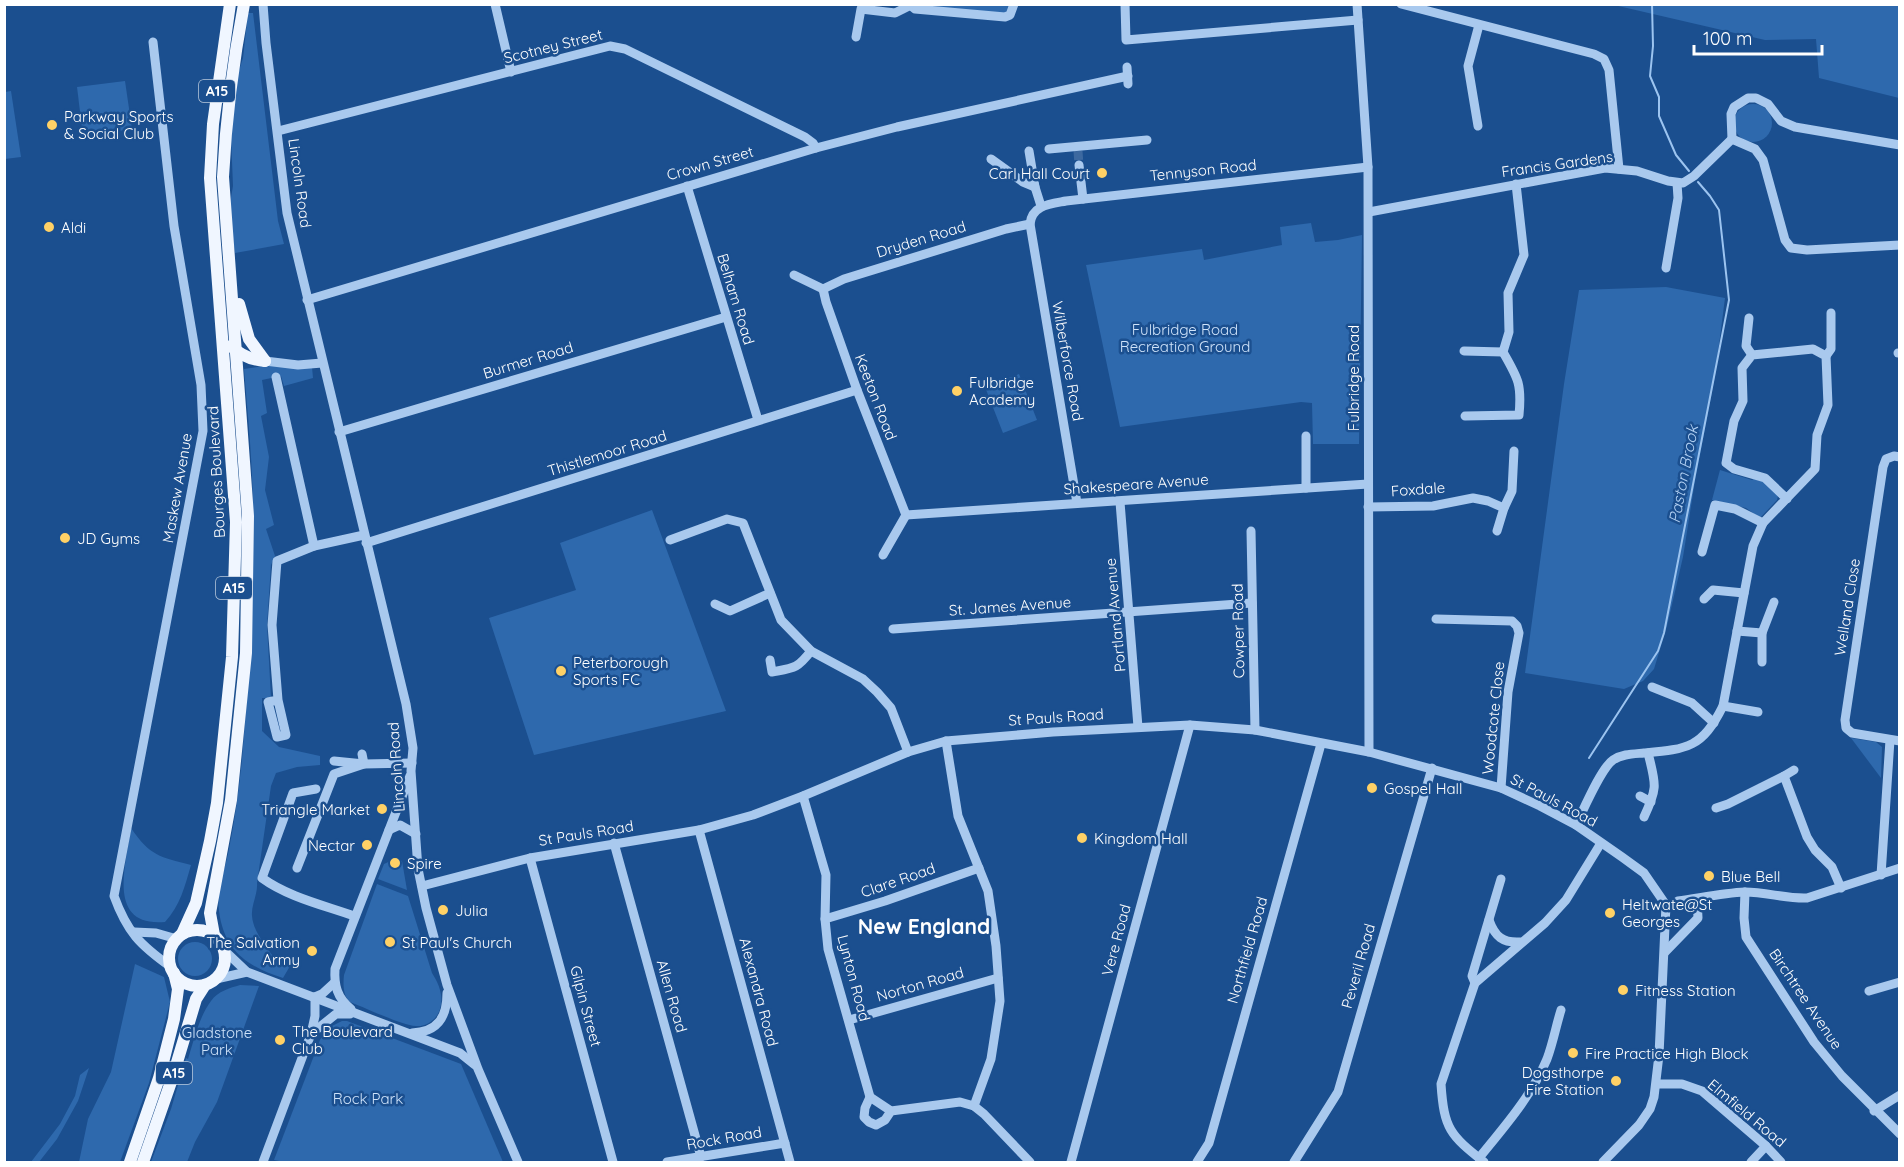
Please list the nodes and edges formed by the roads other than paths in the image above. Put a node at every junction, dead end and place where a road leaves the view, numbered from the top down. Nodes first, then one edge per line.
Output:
1 (230, 4) edge
2 (243, 4) edge
3 (263, 4) edge
4 (495, 4) edge
5 (1014, 4) edge
6 (1125, 4) edge
7 (1357, 4) edge
8 (1401, 4) edge
9 (909, 5) edge
10 (1358, 20) junction
11 (1479, 25) junction
12 (856, 37) dead end
13 (153, 42) dead end
14 (511, 72) junction
15 (1128, 76) dead end
16 (1478, 126) dead end
17 (278, 131) junction
18 (1731, 139) junction
19 (1147, 140) dead end
20 (1899, 145) edge
21 (816, 148) junction
22 (1049, 149) dead end
23 (1029, 151) dead end
24 (991, 159) dead end
25 (1079, 165) tunnel mouth
26 (1368, 168) junction
27 (1618, 169) junction
28 (1677, 183) junction
29 (1516, 184) junction
30 (687, 186) junction
31 (1035, 187) junction
32 (1083, 199) junction
33 (1041, 206) junction
34 (218, 208) junction
35 (1369, 212) junction
36 (1030, 224) junction
37 (1899, 245) edge
38 (229, 253) junction
39 (1666, 268) dead end
40 (794, 275) dead end
41 (823, 288) junction
42 (307, 300) junction
43 (1831, 313) dead end
44 (726, 317) junction
45 (1749, 318) dead end
46 (223, 334) junction
47 (235, 350) junction
48 (1464, 351) dead end
49 (1503, 352) junction
50 (1752, 355) junction
51 (1826, 356) junction
52 (265, 361) junction
53 (322, 363) junction
54 (276, 377) dead end
55 (857, 390) junction
56 (1465, 416) dead end
57 (758, 420) junction
58 (339, 432) junction
59 (1306, 436) dead end
60 (1514, 451) dead end
61 (1899, 457) edge
62 (1368, 484) junction
63 (1306, 488) junction
64 (1787, 499) junction
65 (1120, 502) junction
66 (1077, 503) junction
67 (1368, 507) junction
68 (1504, 508) junction
69 (906, 515) junction
70 (1763, 524) junction
71 (1251, 531) dead end
72 (1497, 531) dead end
73 (365, 539) junction
74 (670, 540) dead end
75 (314, 546) junction
76 (1702, 552) dead end
77 (883, 555) dead end
78 (770, 593) junction
79 (1744, 593) junction
80 (1704, 599) dead end
81 (1774, 602) dead end
82 (1251, 603) junction
83 (715, 604) dead end
84 (1130, 612) junction
85 (1436, 619) dead end
86 (893, 629) dead end
87 (1737, 631) junction
88 (1762, 633) junction
89 (811, 651) junction
90 (770, 660) dead end
91 (1762, 662) dead end
92 (1652, 687) dead end
93 (278, 700) dead end
94 (1723, 706) junction
95 (1758, 712) dead end
96 (1714, 723) junction
97 (1190, 725) junction
98 (1138, 726) junction
99 (1255, 730) junction
100 (1895, 740) edge
101 (946, 741) junction
102 (1320, 744) junction
103 (908, 752) junction
104 (1369, 752) junction
105 (1648, 753) junction
106 (363, 759) junction
107 (334, 761) dead end
108 (412, 766) junction
109 (1432, 768) junction
110 (1794, 771) dead end
111 (1784, 776) junction
112 (1501, 788) junction
113 (316, 789) dead end
114 (803, 796) junction
115 (1640, 796) dead end
116 (1651, 802) junction
117 (1716, 808) dead end
118 (1644, 817) dead end
119 (1576, 825) junction
120 (388, 830) junction
121 (699, 830) junction
122 (416, 834) junction
123 (217, 842) junction
124 (614, 843) junction
125 (1601, 843) junction
126 (530, 858) junction
127 (297, 868) dead end
128 (979, 868) junction
129 (1899, 868) edge
130 (1881, 875) junction
131 (1501, 879) dead end
132 (422, 886) junction
133 (1841, 888) junction
134 (1745, 892) junction
135 (1697, 899) junction
136 (1666, 905) junction
137 (354, 916) junction
138 (825, 919) junction
139 (1489, 920) junction
140 (134, 933) junction
141 (214, 935) junction
142 (179, 937) junction
143 (1520, 942) junction
144 (226, 952) junction
145 (1665, 952) junction
146 (172, 970) junction
147 (247, 972) junction
148 (998, 978) junction
149 (210, 982) junction
150 (1899, 982) edge
151 (334, 983) junction
152 (1475, 983) junction
153 (447, 985) junction
154 (1869, 992) dead end
155 (315, 997) junction
156 (1561, 1010) dead end
157 (361, 1016) junction
158 (849, 1020) junction
159 (407, 1033) junction
160 (311, 1034) junction
161 (478, 1069) junction
162 (1657, 1084) junction
163 (1899, 1095) edge
164 (870, 1097) junction
165 (974, 1106) junction
166 (891, 1111) junction
167 (1874, 1111) junction
168 (1899, 1134) edge
169 (785, 1143) junction
170 (1766, 1146) junction
171 (701, 1157) junction
172 (1482, 1160) edge
173 (1298, 1161) edge
174 (130, 1162) edge
175 (143, 1162) edge
176 (264, 1162) edge
177 (518, 1162) edge
178 (613, 1162) edge
179 (667, 1162) edge
180 (790, 1162) edge
181 (1030, 1162) edge
182 (1071, 1162) edge
183 (1197, 1162) edge
184 (1603, 1162) edge
185 (1752, 1162) edge
186 (1781, 1162) edge

1 - 34 main road, Bourges Boulevard / A15
2 - 34 main road, Bourges Boulevard / A15
3 - 17 street, Lincoln Road
4 - 14 street
5 - 9 street
6 - 10 street
7 - 10 street, Fulbridge Road
8 - 11 street
9 - 12 street
10 - 26 street, Fulbridge Road
11 - 16 street
11 - 27 street
13 - 140 street, Maskew Avenue
14 - 17 street, Scotney Street
14 - 21 street, Scotney Street
15 - 21 street, Crown Street
17 - 42 street, Lincoln Road
18 - 20 street
18 - 28 street
18 - 37 street
19 - 22 street
21 - 30 street, Crown Street
23 - 31 street
24 - 31 street
25 - 32 street
26 - 32 street, Tennyson Road
26 - 35 street, Fulbridge Road
27 - 28 street, Francis Gardens
27 - 29 street, Francis Gardens
28 - 39 street
29 - 35 street, Francis Gardens
29 - 49 street
30 - 42 street, Crown Street
30 - 44 street, Belham Road
31 - 33 street
32 - 33 street, Tennyson Road
33 - 36 street
34 - 38 main road, Bourges Boulevard / A15
34 - 46 main road, Bourges Boulevard / A15
35 - 62 street, Fulbridge Road
36 - 41 street, Dryden Road
36 - 66 street, Wilberforce Road
38 - 47 main road, Bourges Boulevard / A15
38 - 52 main road
40 - 41 street
41 - 55 street, Keeton Road
42 - 53 street, Lincoln Road
43 - 51 street
44 - 57 street, Belham Road
44 - 58 street, Burmer Road
45 - 50 street
46 - 47 main road
46 - 123 main road, Bourges Boulevard / A15
47 - 52 main road
47 - 123 main road, Bourges Boulevard / A15
48 - 49 street
49 - 56 street
50 - 51 street
50 - 64 street
51 - 64 street
52 - 53 street
53 - 58 street, Lincoln Road
54 - 75 street
55 - 57 street, Thistlemoor Road
55 - 69 street, Keeton Road
57 - 73 street, Thistlemoor Road
58 - 73 street, Lincoln Road
59 - 63 street
60 - 68 street
61 - 100 street, Welland Close
62 - 63 street, Shakespeare Avenue
62 - 67 street, Fulbridge Road
63 - 65 street, Shakespeare Avenue
64 - 70 street
65 - 66 street, Shakespeare Avenue
65 - 84 street, Portland Avenue
66 - 69 street, Shakespeare Avenue
67 - 68 street, Foxdale
67 - 104 street, Fulbridge Road
68 - 72 street
69 - 77 street
70 - 76 street
70 - 79 street
71 - 82 street, Cowper Road
73 - 75 street, Thistlemoor Road
73 - 108 street, Lincoln Road
74 - 78 street
75 - 93 street, Thistlemoor Road
78 - 83 street
78 - 89 street
79 - 80 street
79 - 87 street
81 - 88 street
82 - 84 street, St. James Avenue
82 - 99 street, Cowper Road
84 - 86 street, St. James Avenue
84 - 98 street, Portland Avenue
85 - 112 street, Woodcote Close
87 - 88 street
87 - 94 street
88 - 91 street
89 - 90 street
89 - 103 street
92 - 96 street
94 - 95 street
94 - 96 street
96 - 105 street
97 - 98 street, St Pauls Road
97 - 99 street, St Pauls Road
97 - 182 street, Vere Road
98 - 101 street, St Pauls Road
99 - 102 street, St Pauls Road
100 - 130 street, Welland Close
101 - 103 street, St Pauls Road
101 - 128 street
102 - 104 street, St Pauls Road
102 - 183 street, Northfield Road
103 - 114 street, St Pauls Road
104 - 109 street, St Pauls Road
105 - 116 street
105 - 119 street
106 - 107 street
106 - 108 street
106 - 127 street
108 - 120 street
108 - 122 street, Lincoln Road
109 - 112 street, St Pauls Road
109 - 173 street, Peveril Road
110 - 111 street
111 - 117 street
111 - 133 street
112 - 119 street, St Pauls Road
113 - 137 street
114 - 121 street, St Pauls Road
114 - 138 street, Lynton Road
115 - 116 street
116 - 118 street
119 - 125 street, St Pauls Road
120 - 122 street
120 - 137 street
121 - 124 street, St Pauls Road
121 - 169 street, Alexandra Road
122 - 132 street, Lincoln Road
123 - 141 main road, Bourges Boulevard / A15
123 - 142 main road, Bourges Boulevard / A15
124 - 126 street, St Pauls Road
124 - 171 street, Allen Road
125 - 136 street, St Pauls Road
125 - 143 street
126 - 132 street, St Pauls Road
126 - 178 street, Gilpin Street
128 - 138 street, Clare Road
128 - 148 street
129 - 130 street
130 - 133 street
131 - 139 street
132 - 153 street, Lincoln Road
133 - 134 street
134 - 135 street
134 - 167 street, Birchtree Avenue
135 - 136 street
135 - 145 street
136 - 145 street
137 - 151 street
138 - 158 street, Lynton Road
139 - 143 street
139 - 152 street
140 - 142 street
140 - 146 street, Maskew Avenue
141 - 142 main road
141 - 144 main road
142 - 146 main road
143 - 152 street
144 - 147 street
144 - 149 main road
145 - 162 street
146 - 149 main road
146 - 174 main road, A15
147 - 149 street
147 - 155 street
148 - 158 street, Norton Road
148 - 165 street
149 - 175 main road, A15
150 - 154 street
151 - 155 street
151 - 157 street
152 - 172 street
153 - 159 street
153 - 161 street, Lincoln Road
155 - 157 street
155 - 160 street
156 - 172 street
157 - 159 street
157 - 160 street
158 - 164 street, Lynton Road
159 - 161 street
160 - 176 street
161 - 177 street, Lincoln Road
162 - 170 street, Elmfield Road
162 - 184 street
163 - 167 street
164 - 166 street
164 - 166 street, Lynton Road
165 - 166 street, Lynton Road
165 - 181 street
167 - 168 street, Birchtree Avenue
169 - 171 street, Rock Road
169 - 180 street, Alexandra Road
170 - 185 street
170 - 186 street, Elmfield Road
171 - 179 street, Rock Road

